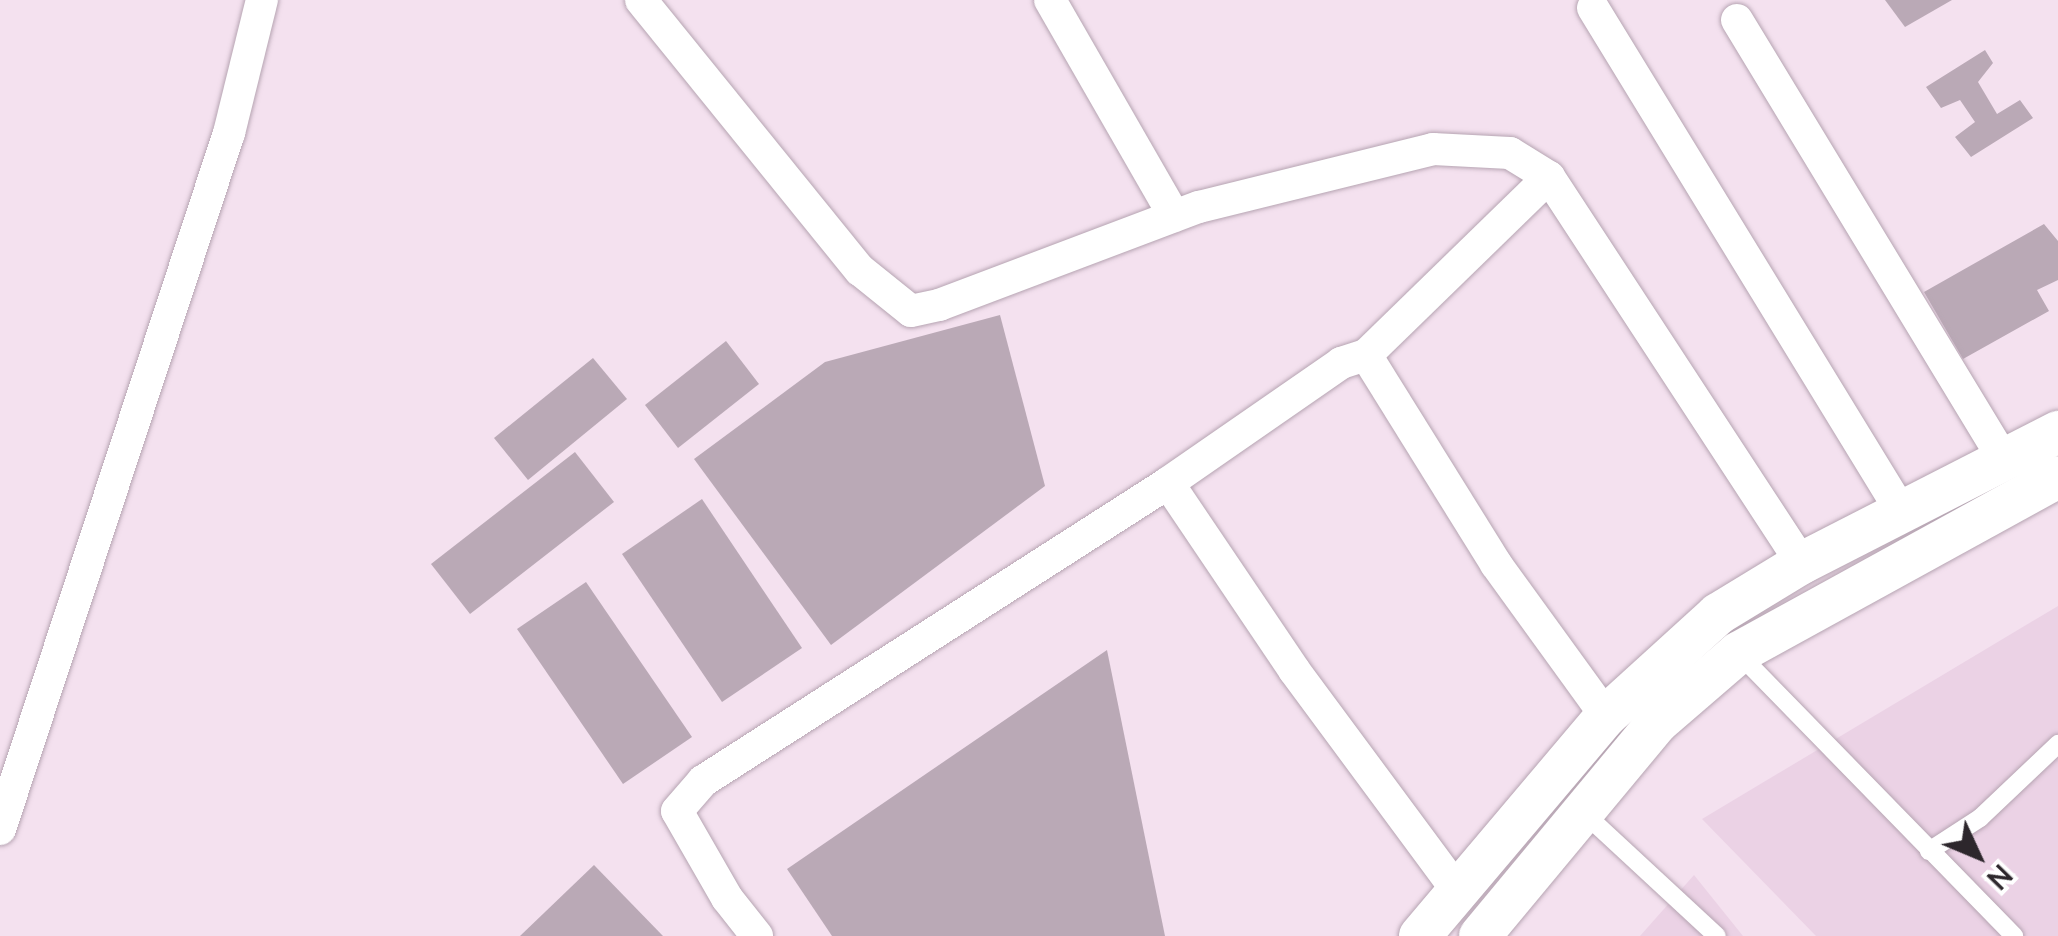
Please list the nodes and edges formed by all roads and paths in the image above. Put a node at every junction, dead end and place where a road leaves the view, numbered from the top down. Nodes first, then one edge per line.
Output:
1 (262, 0) edge
2 (642, 0) edge
3 (1050, 0) edge
4 (1593, 8) dead end
5 (1737, 20) dead end
6 (1549, 177) junction
7 (1174, 216) junction
8 (1366, 355) junction
9 (2058, 432) edge
10 (2004, 460) junction
11 (2058, 477) edge
12 (1168, 483) junction
13 (1901, 511) junction
14 (1802, 563) junction
15 (1738, 653) junction
16 (1606, 716) junction
17 (2058, 744) edge
18 (1566, 798) junction
19 (0, 829) edge
20 (1929, 852) junction
21 (1458, 892) junction
22 (758, 936) edge
23 (1420, 936) edge
24 (1480, 936) edge
25 (1716, 936) edge
26 (2014, 936) edge

1 - 19 street
2 - 7 street
3 - 7 street
4 - 13 street
5 - 10 street
6 - 7 street
6 - 8 street
6 - 14 street
8 - 12 street
8 - 16 street
9 - 10 street
10 - 13 street
11 - 15 street
12 - 21 street
12 - 22 street
13 - 14 street
14 - 16 street
15 - 18 street
15 - 20 lane
16 - 18 street
17 - 20 lane
18 - 21 street
18 - 24 street
18 - 25 lane
20 - 26 lane
21 - 23 street

